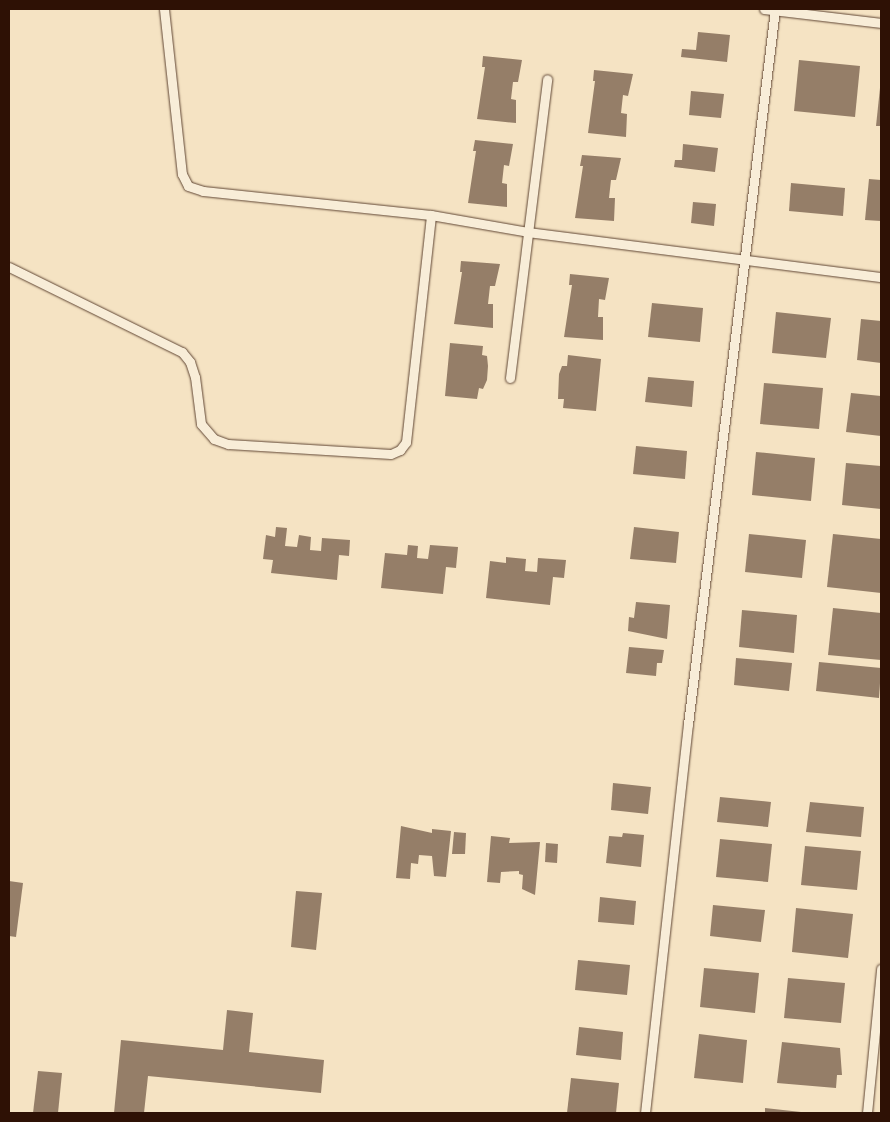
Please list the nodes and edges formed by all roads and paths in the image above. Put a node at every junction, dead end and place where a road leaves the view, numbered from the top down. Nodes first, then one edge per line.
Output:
1 (164, 9) edge
2 (764, 9) edge
3 (775, 10) edge
4 (881, 23) edge
5 (547, 79) dead end
6 (431, 215) junction
7 (528, 232) junction
8 (746, 260) junction
9 (9, 267) edge
10 (881, 277) edge
11 (510, 378) dead end
12 (881, 969) edge
13 (646, 1113) edge
14 (867, 1113) edge

1 - 6 lane
2 - 3 lane
3 - 4 lane
3 - 8 lane
5 - 7 lane
6 - 7 lane
6 - 9 lane
7 - 8 lane
7 - 11 lane
8 - 10 lane
8 - 13 lane
12 - 14 lane

